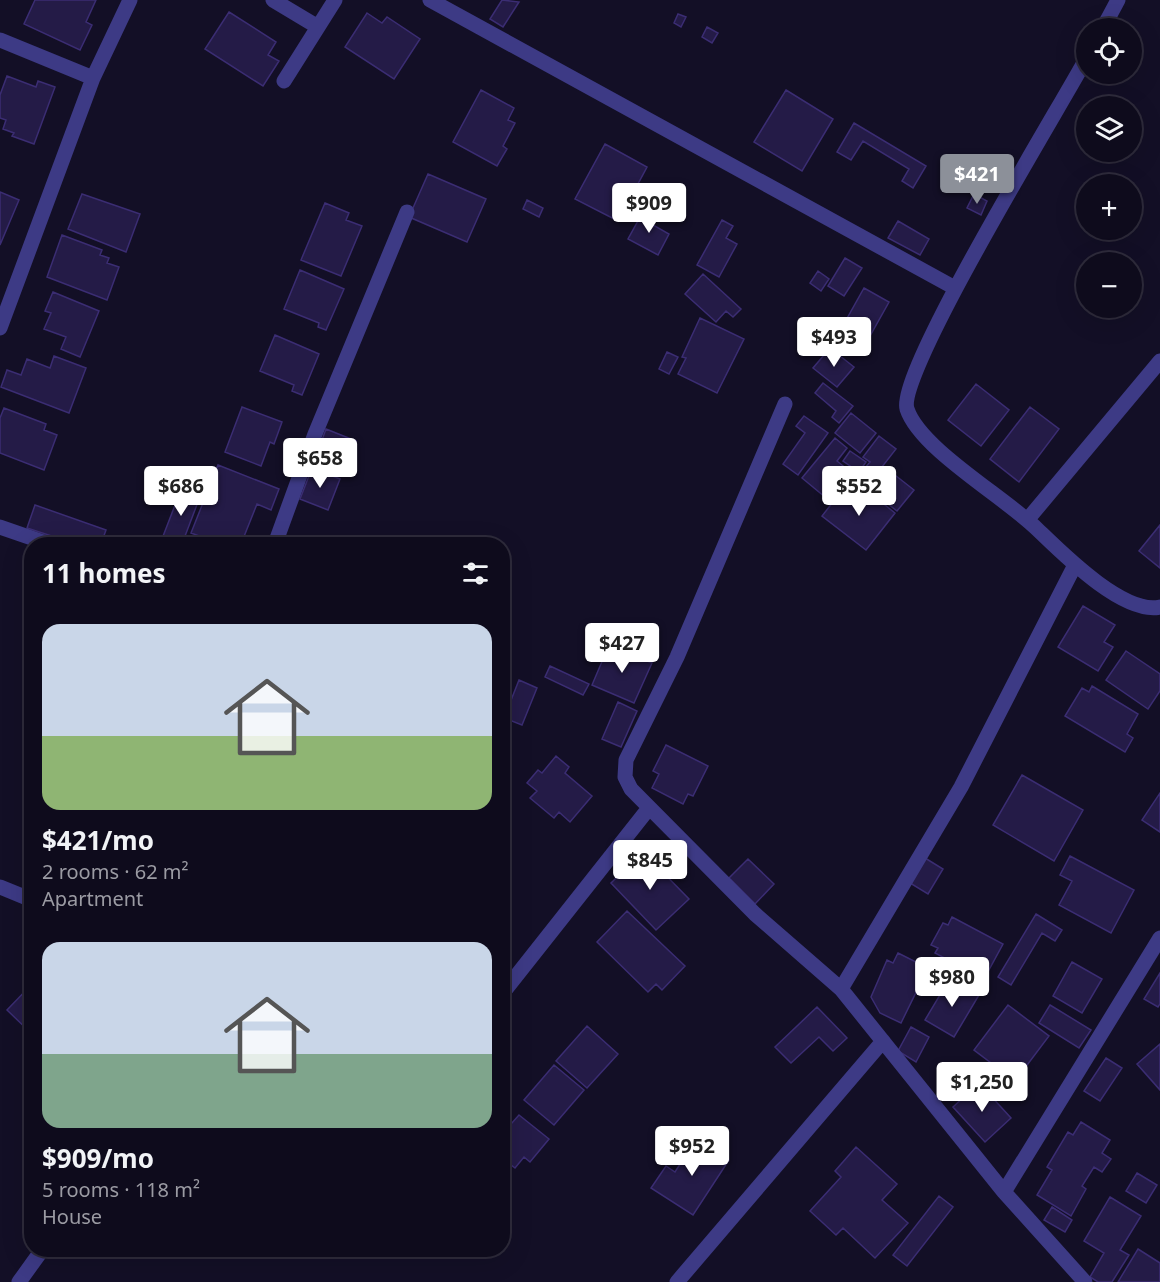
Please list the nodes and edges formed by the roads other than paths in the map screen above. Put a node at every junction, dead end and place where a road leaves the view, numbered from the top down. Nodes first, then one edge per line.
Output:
1 (130, 0) edge
2 (273, 0) edge
3 (335, 0) edge
4 (430, 0) edge
5 (1118, 0) edge
6 (1108, 18) edge
7 (318, 27) junction
8 (0, 40) edge
9 (1076, 76) edge
10 (93, 78) junction
11 (284, 81) dead end
12 (407, 212) dead end
13 (955, 288) junction
14 (0, 328) edge
15 (1160, 362) edge
16 (785, 404) dead end
17 (1028, 519) junction
18 (0, 526) edge
19 (30, 537) edge
20 (278, 537) edge
21 (1075, 565) junction
22 (1160, 607) edge
23 (649, 808) junction
24 (0, 887) edge
25 (24, 897) edge
26 (1160, 938) edge
27 (510, 984) edge
28 (841, 989) junction
29 (883, 1041) junction
30 (1004, 1192) junction
31 (37, 1257) edge
32 (19, 1282) edge
33 (677, 1282) edge
34 (1084, 1282) edge

1 - 10 street
2 - 7 street
3 - 7 street
4 - 13 street
5 - 6 street
7 - 11 street
8 - 10 street
9 - 13 street
10 - 14 street
12 - 20 street
13 - 17 street
15 - 17 street
16 - 23 street
17 - 21 street
18 - 19 street
21 - 22 street
21 - 28 street
23 - 27 street
23 - 28 street
24 - 25 street
26 - 30 street
28 - 29 street
29 - 30 street
29 - 33 street
30 - 34 street
31 - 32 street

